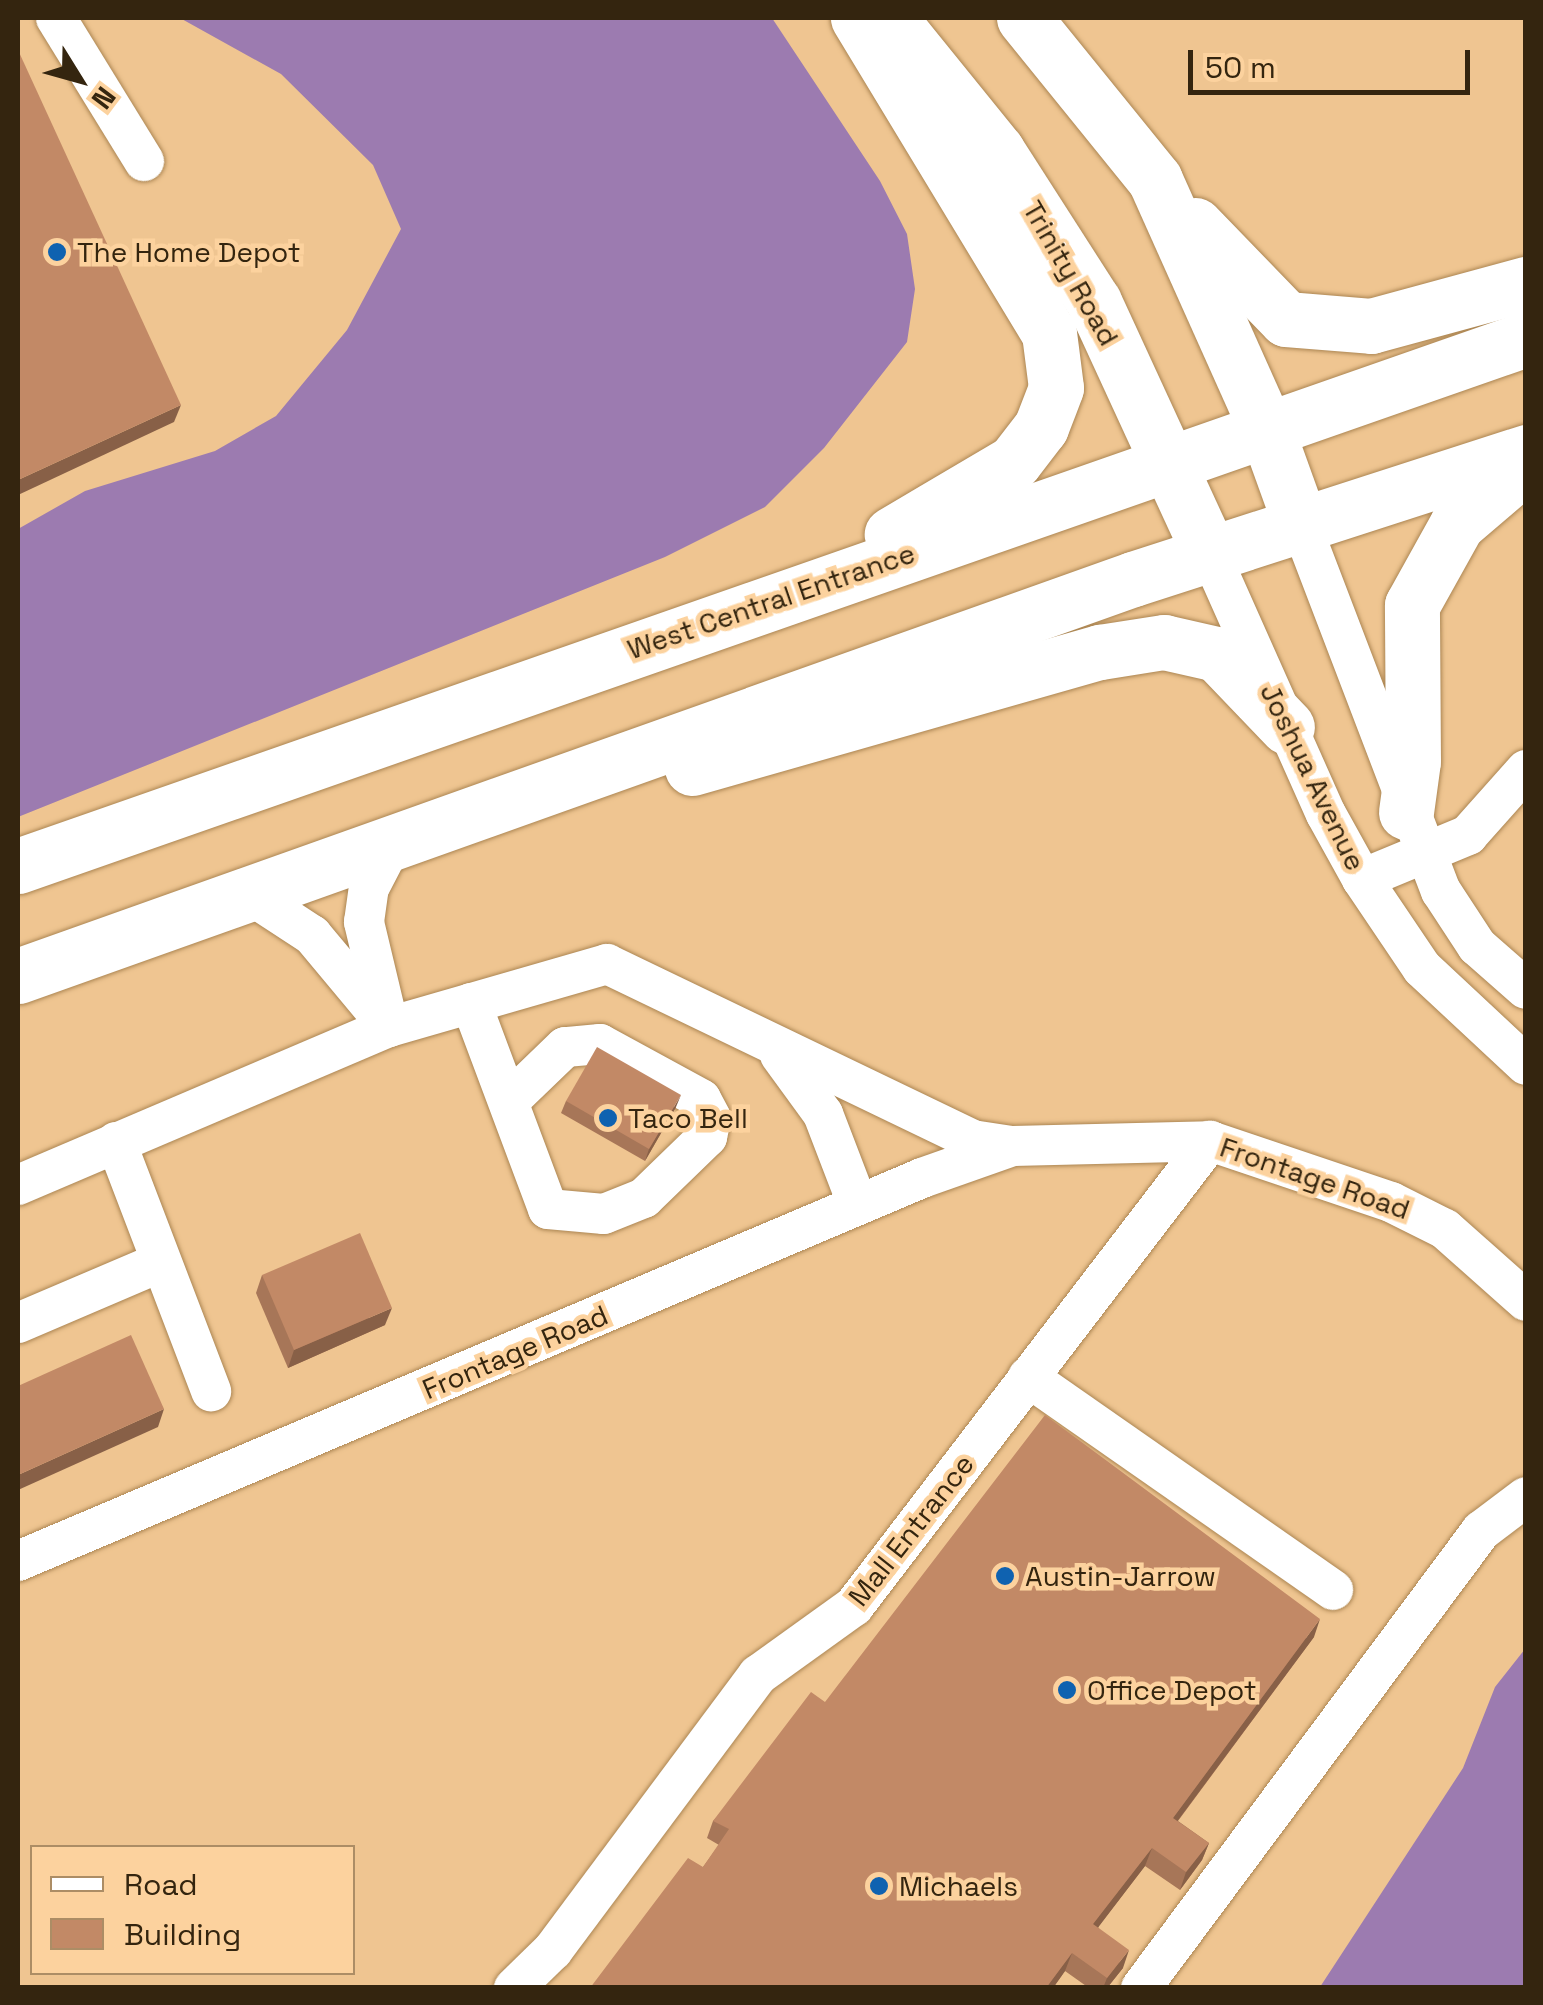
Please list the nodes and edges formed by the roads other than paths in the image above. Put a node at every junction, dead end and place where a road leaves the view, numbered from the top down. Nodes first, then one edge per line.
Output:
1 (56, 18) edge
2 (858, 18) edge
3 (888, 18) edge
4 (1024, 18) edge
5 (144, 161) dead end
6 (1155, 180) junction
7 (1526, 284) edge
8 (1526, 339) edge
9 (1266, 428) junction
10 (1526, 452) edge
11 (1170, 461) junction
12 (1526, 465) edge
13 (1301, 525) junction
14 (1212, 556) junction
15 (788, 595) junction
16 (1287, 726) junction
17 (1526, 770) edge
18 (526, 790) junction
19 (1415, 834) junction
20 (394, 840) junction
21 (18, 866) edge
22 (1362, 879) junction
23 (246, 892) junction
24 (18, 976) edge
25 (1526, 989) edge
26 (472, 1003) junction
27 (389, 1027) junction
28 (771, 1046) junction
29 (1526, 1066) edge
30 (509, 1101) junction
31 (1210, 1141) junction
32 (116, 1142) junction
33 (1012, 1146) junction
34 (18, 1185) edge
35 (858, 1206) junction
36 (161, 1262) junction
37 (1526, 1301) edge
38 (18, 1322) edge
39 (1028, 1377) junction
40 (211, 1391) dead end
41 (1526, 1497) edge
42 (18, 1561) edge
43 (1333, 1590) dead end
44 (514, 1988) edge
45 (1140, 1988) edge

1 - 5 street
2 - 15 highway
3 - 11 highway, Trinity Road
4 - 6 highway
6 - 7 highway
6 - 9 highway
8 - 9 highway, West Central Entrance
9 - 11 highway, West Central Entrance
9 - 13 highway
10 - 13 highway
11 - 14 highway, Trinity Road
11 - 15 highway, West Central Entrance
12 - 19 highway
13 - 14 highway
13 - 19 street
14 - 16 street, Joshua Avenue
14 - 18 highway
15 - 21 highway, West Central Entrance
16 - 18 highway
16 - 22 street, Joshua Avenue
17 - 19 street
18 - 20 highway
19 - 22 street
19 - 25 street
20 - 23 highway
20 - 27 street
22 - 29 street, Joshua Avenue
23 - 24 highway
23 - 27 street
26 - 27 street, Frontage Road
26 - 28 street, Frontage Road
26 - 30 street
27 - 32 street, Frontage Road
28 - 33 street, Frontage Road
28 - 35 street
30 - 30 street
31 - 33 street, Frontage Road
31 - 37 street, Frontage Road
31 - 39 street, Mall Entrance
32 - 34 street, Frontage Road
32 - 36 street
33 - 35 street, Frontage Road
35 - 42 street, Frontage Road
36 - 38 street
36 - 40 street
39 - 43 street
39 - 44 street, Mall Entrance
41 - 45 street

